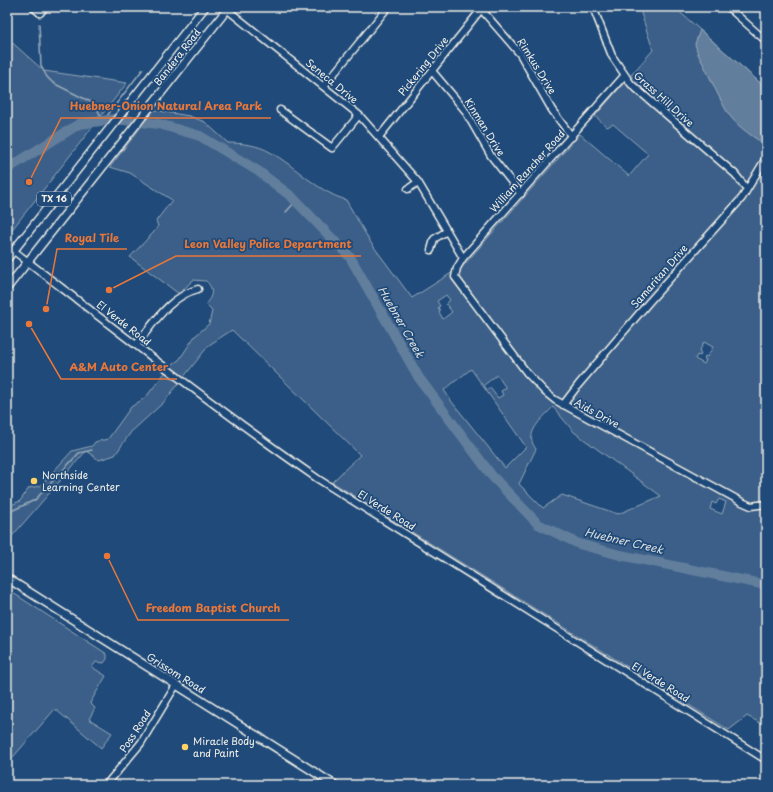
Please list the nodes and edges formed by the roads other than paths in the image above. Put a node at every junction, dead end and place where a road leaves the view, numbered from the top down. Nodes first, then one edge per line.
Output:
1 (33, 7) edge
2 (45, 7) edge
3 (205, 7) edge
4 (388, 7) edge
5 (592, 7) edge
6 (728, 7) edge
7 (226, 8) edge
8 (482, 8) edge
9 (766, 41) edge
10 (432, 71) junction
11 (624, 76) junction
12 (324, 86) junction
13 (280, 110) dead end
14 (359, 115) junction
15 (379, 137) junction
16 (572, 137) junction
17 (766, 158) edge
18 (418, 182) junction
19 (746, 188) junction
20 (408, 189) dead end
21 (521, 194) junction
22 (447, 231) junction
23 (431, 250) dead end
24 (14, 251) junction
25 (464, 258) junction
26 (7, 259) edge
27 (29, 262) junction
28 (460, 282) joint
29 (7, 288) edge
30 (198, 289) dead end
31 (136, 345) junction
32 (563, 405) junction
33 (766, 504) edge
34 (7, 578) edge
35 (176, 685) junction
36 (766, 760) edge
37 (106, 785) edge
38 (335, 785) edge

1 - 2 street
3 - 24 main road, Bandera Road / TX 16
4 - 12 street
5 - 11 street, Grass Hill Drive
6 - 9 street
7 - 12 street, Seneca Drive
7 - 27 main road, Bandera Road / TX 16
8 - 10 street, Pickering Drive
8 - 16 street, Rimkus Drive
10 - 15 street, Pickering Drive
10 - 21 street, Kinman Drive
11 - 16 street, William Rancher Road
11 - 19 street, Grass Hill Drive
12 - 14 street, Seneca Drive
13 - 14 street
14 - 15 street, Seneca Drive
15 - 18 street, Seneca Drive
16 - 21 street, William Rancher Road
17 - 19 street, Samaritan Drive
18 - 20 street
18 - 22 street, Seneca Drive
19 - 32 street, Samaritan Drive
21 - 25 street, William Rancher Road
22 - 23 street
22 - 25 street, Seneca Drive
24 - 26 main road, Bandera Road / TX 16
24 - 27 street, El Verde Road
25 - 28 street, William Rancher Road
27 - 29 main road, Bandera Road / TX 16
27 - 31 street, El Verde Road
28 - 32 street, Aids Drive
30 - 31 street
31 - 36 street, El Verde Road
32 - 33 street, Aids Drive
34 - 35 main road, Grissom Road
35 - 37 street, Poss Road
35 - 38 main road, Grissom Road

